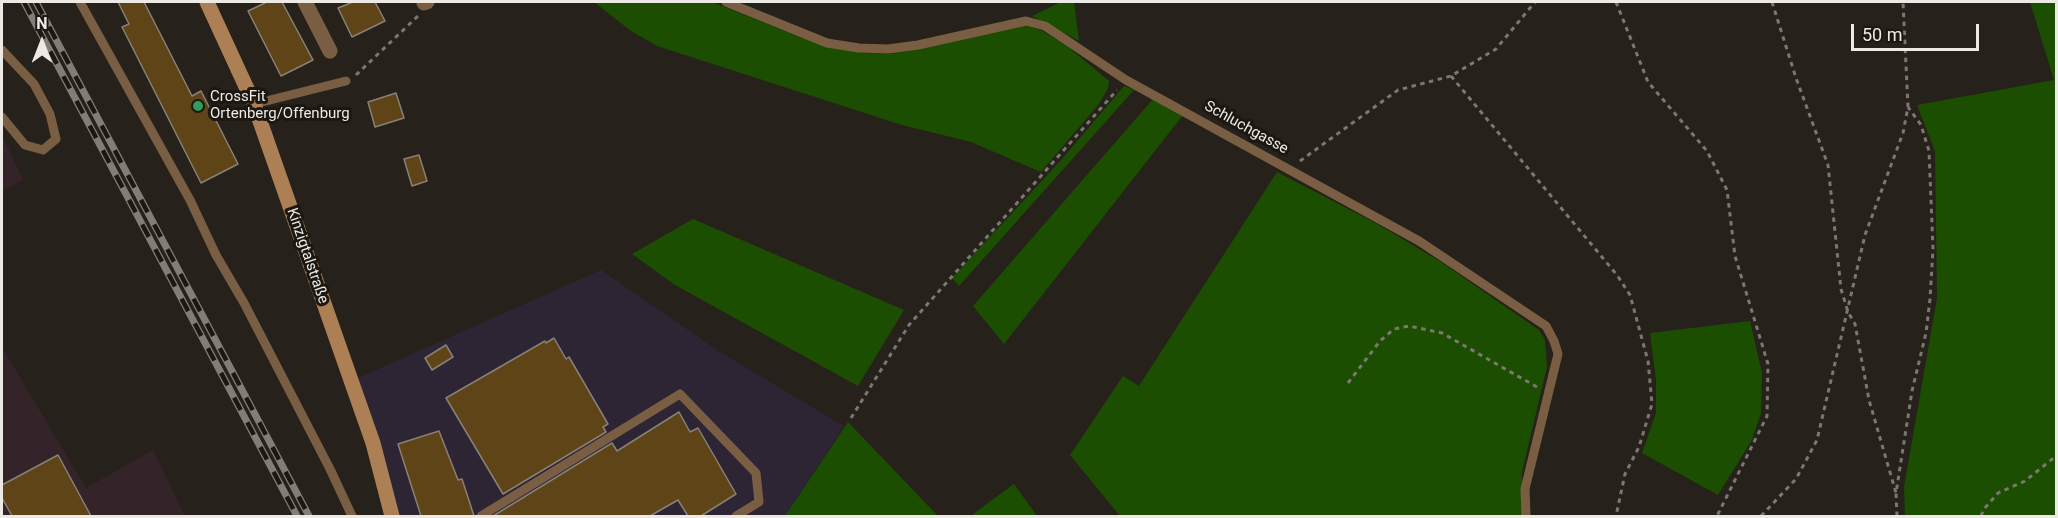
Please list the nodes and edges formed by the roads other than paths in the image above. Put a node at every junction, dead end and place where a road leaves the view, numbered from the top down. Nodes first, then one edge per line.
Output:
1 (80, 2) edge
2 (207, 2) edge
3 (305, 2) edge
4 (726, 2) edge
5 (2, 50) edge
6 (330, 51) dead end
7 (346, 81) road end
8 (254, 104) junction
9 (2, 117) edge
10 (352, 516) edge
11 (392, 516) edge
12 (481, 516) edge
13 (736, 516) edge
14 (1526, 516) edge

1 - 10 lane
2 - 8 main road, Kinzigtalstraße
3 - 6 street
4 - 14 lane, Schluchgasse
5 - 9 lane
7 - 8 lane
8 - 11 main road, Kinzigtalstraße
12 - 13 lane

